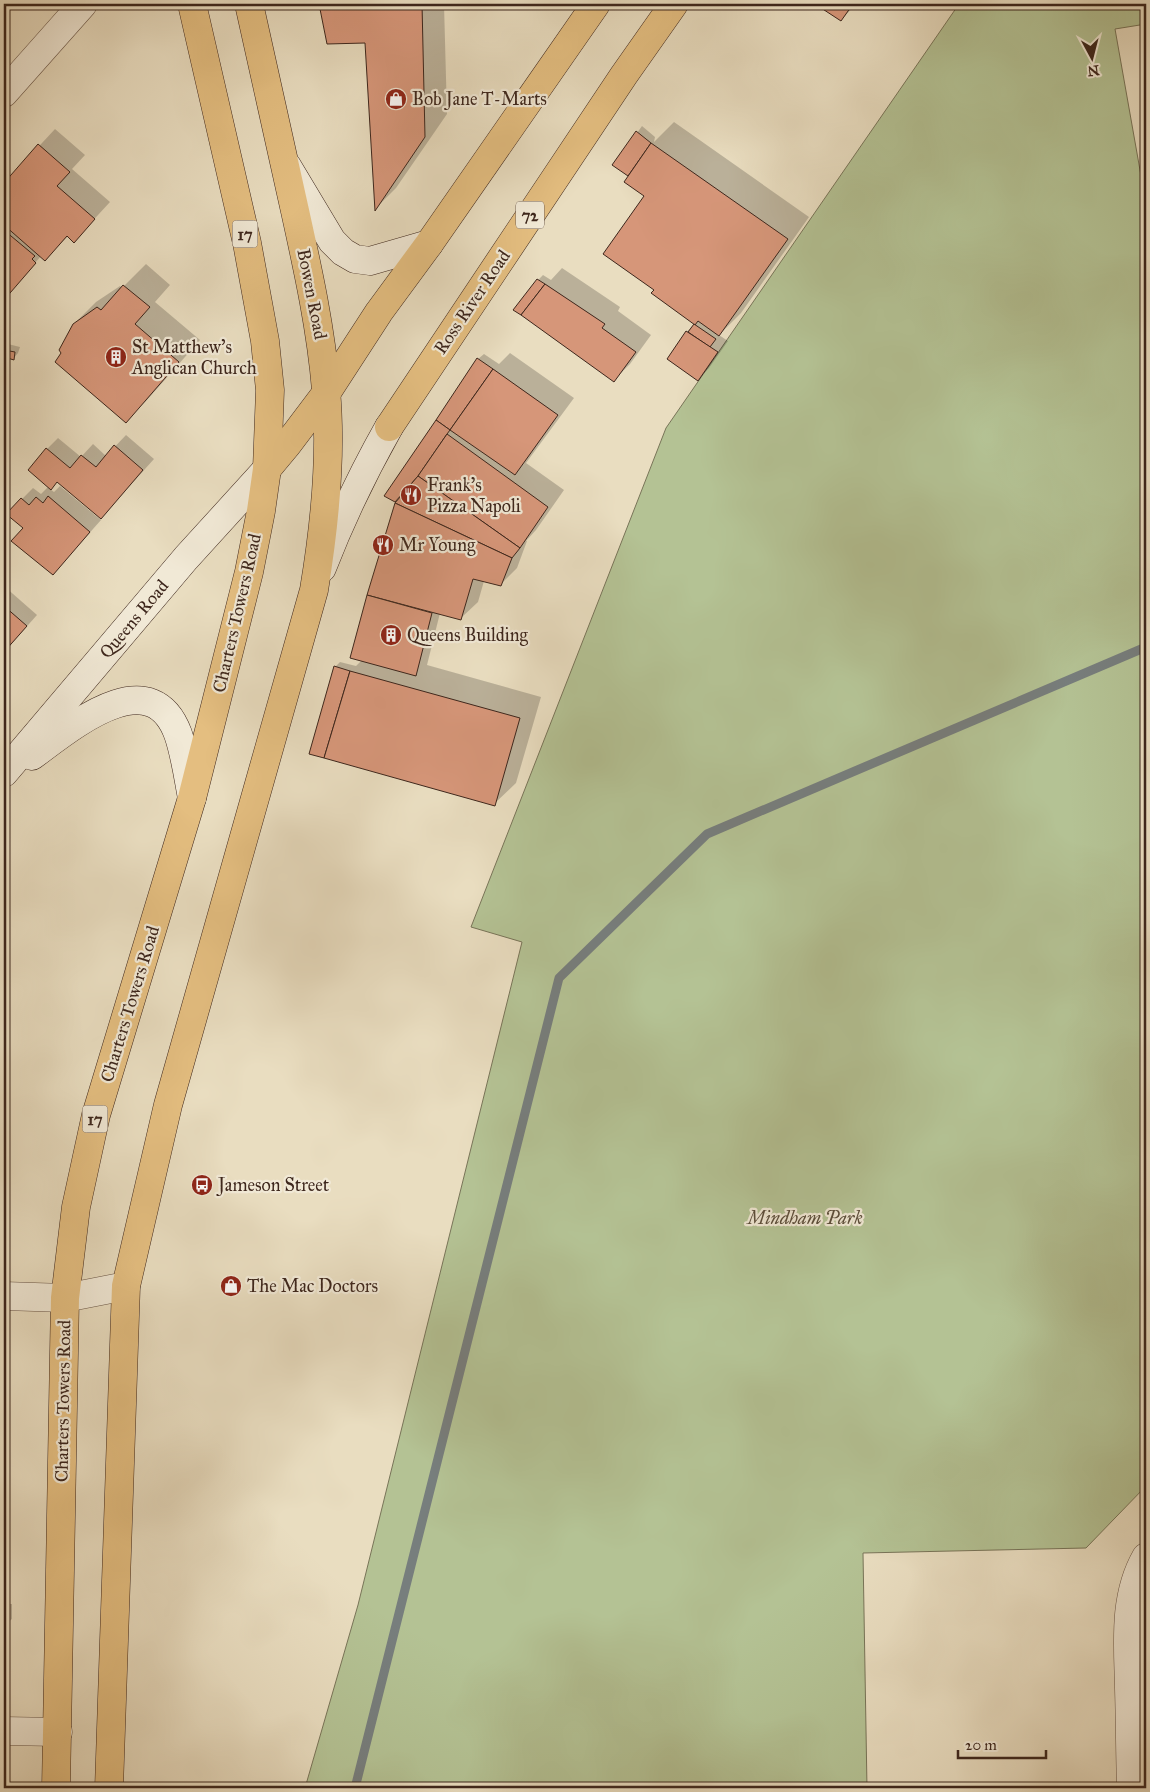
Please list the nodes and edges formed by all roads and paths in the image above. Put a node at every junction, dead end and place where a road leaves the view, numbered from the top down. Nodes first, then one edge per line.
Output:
1 (83, 4) edge
2 (192, 4) edge
3 (249, 4) edge
4 (596, 4) edge
5 (674, 4) edge
6 (4, 93) edge
7 (285, 163) junction
8 (429, 244) junction
9 (326, 392) junction
10 (388, 427) joint
11 (267, 469) junction
12 (314, 590) junction
13 (4, 774) edge
14 (192, 798) junction
15 (126, 1286) junction
16 (4, 1296) edge
17 (65, 1298) junction
18 (1146, 1557) edge
19 (4, 1731) edge
20 (58, 1732) junction
21 (56, 1788) edge
22 (109, 1788) edge
23 (1131, 1788) edge

1 - 6 street
2 - 11 main road, 17
3 - 7 main road, Bowen Road
4 - 8 main road
5 - 10 main road, Ross River Road / 72
7 - 8 street
7 - 9 main road, Bowen Road
8 - 9 main road
9 - 11 main road
9 - 12 main road, Bowen Road
10 - 12 street, Ross River Road
11 - 13 street, Queens Road
11 - 14 main road, Charters Towers Road / 17
12 - 15 main road
13 - 14 street
14 - 17 main road, Charters Towers Road / 17
15 - 17 street
15 - 22 main road
16 - 17 street
17 - 20 main road, Charters Towers Road / 17
18 - 23 street
19 - 20 street
20 - 21 main road, Charters Towers Road / 17

